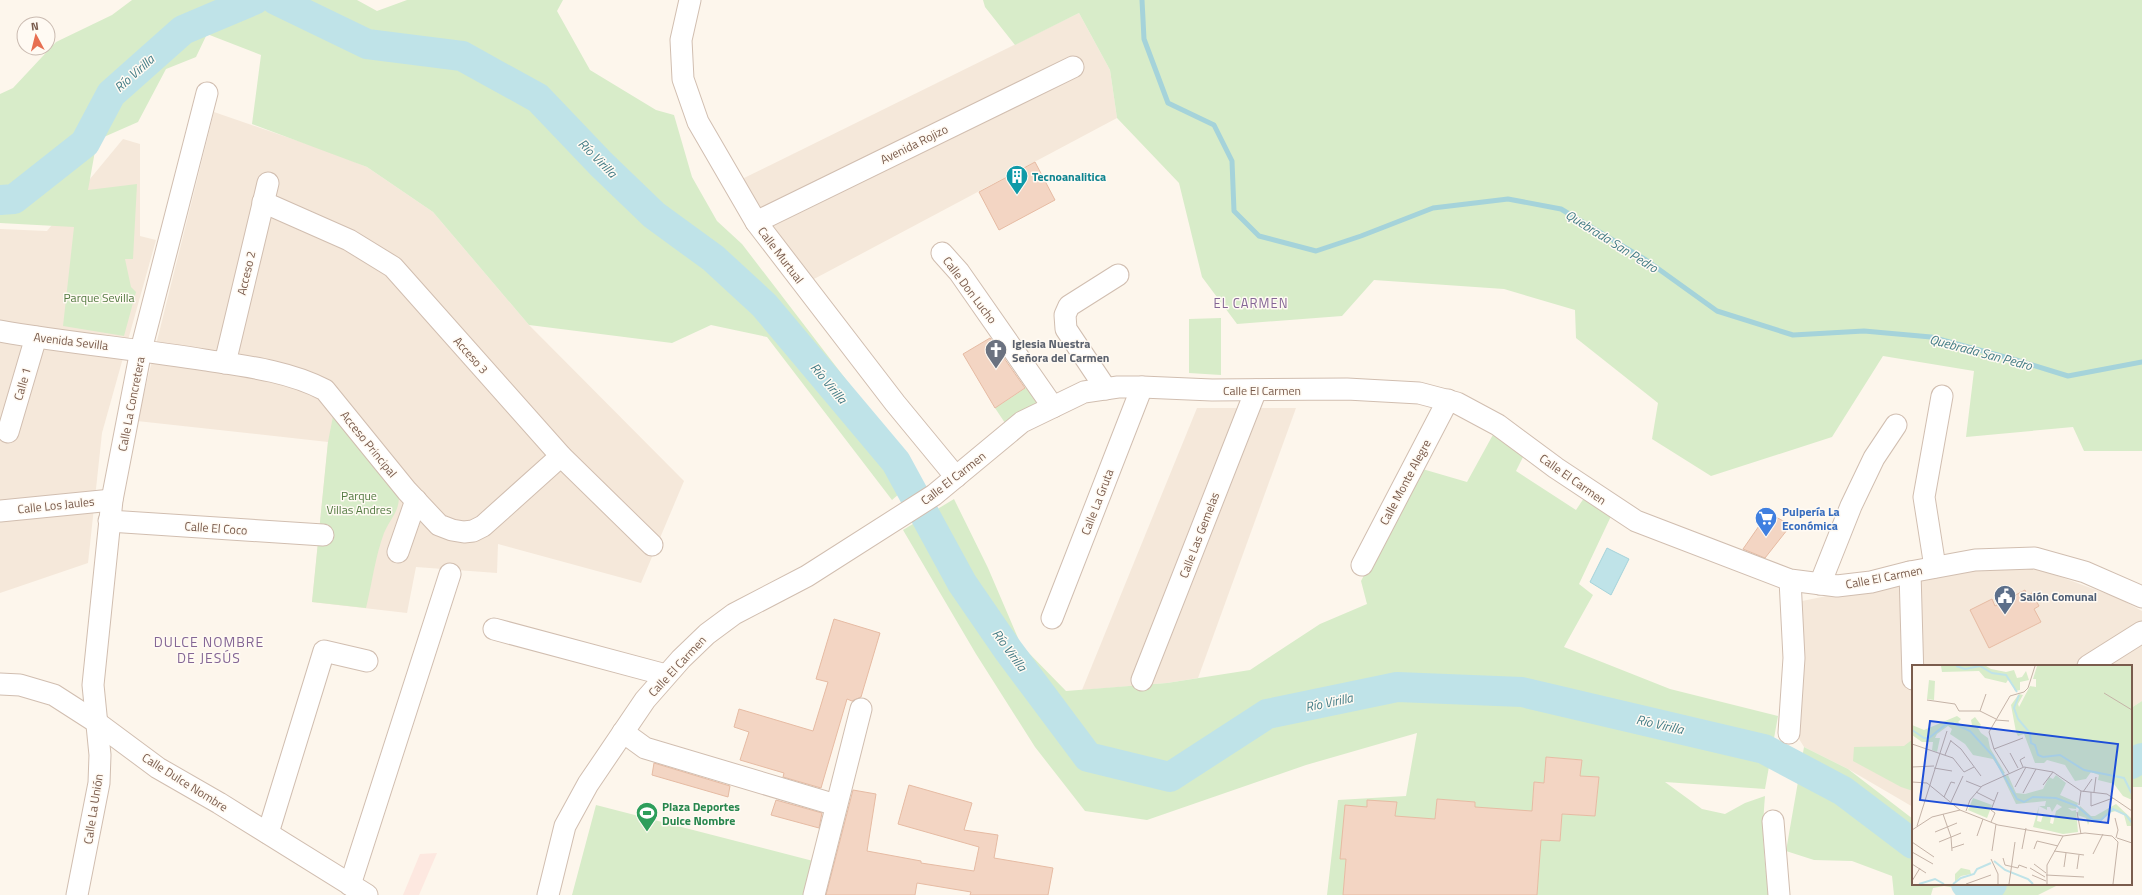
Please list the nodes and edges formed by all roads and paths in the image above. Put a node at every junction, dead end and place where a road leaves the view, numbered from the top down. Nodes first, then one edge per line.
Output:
1 (690, 0) edge
2 (1073, 67) dead end
3 (207, 93) dead end
4 (266, 192) joint
5 (756, 222) junction
6 (942, 253) dead end
7 (1118, 275) dead end
8 (0, 332) edge
9 (36, 337) junction
10 (141, 350) junction
11 (225, 363) junction
12 (1142, 387) junction
13 (1106, 389) junction
14 (1256, 390) junction
15 (1942, 396) dead end
16 (1448, 400) junction
17 (1053, 406) junction
18 (1896, 425) dead end
19 (8, 432) dead end
20 (561, 456) junction
21 (956, 477) junction
22 (112, 500) junction
23 (416, 500) junction
24 (0, 511) edge
25 (109, 521) junction
26 (323, 535) dead end
27 (652, 545) dead end
28 (398, 552) dead end
29 (1362, 564) dead end
30 (1935, 567) junction
31 (1910, 572) junction
32 (450, 574) dead end
33 (1790, 580) junction
34 (1820, 584) junction
35 (2142, 597) edge
36 (1052, 618) dead end
37 (494, 629) dead end
38 (2142, 632) edge
39 (367, 661) dead end
40 (1913, 665) edge
41 (2090, 665) edge
42 (666, 675) junction
43 (1142, 680) dead end
44 (0, 684) edge
45 (861, 709) dead end
46 (96, 722) junction
47 (623, 732) junction
48 (1789, 733) dead end
49 (836, 805) junction
50 (1773, 821) dead end
51 (268, 833) junction
52 (358, 890) edge
53 (77, 895) edge
54 (548, 895) edge
55 (814, 895) edge
56 (1779, 895) edge

1 - 5 street, Calle Murtual
2 - 5 street, Avenida Rojizo
3 - 10 street, Calle La Concretera
4 - 11 street, Acceso 2
4 - 20 street, Acceso 3
5 - 21 street, Calle Murtual
6 - 17 street, Calle Don Lucho
7 - 13 street
8 - 9 street, Avenida Sevilla
9 - 10 street, Avenida Sevilla
9 - 19 street, Calle 1
10 - 11 street, Acceso Principal
10 - 22 street, Calle La Concretera
11 - 23 street, Acceso Principal
12 - 13 street, Calle El Carmen
12 - 14 street, Calle El Carmen
12 - 36 street, Calle La Gruta
13 - 17 street, Calle El Carmen
14 - 16 street, Calle El Carmen
14 - 43 street, Calle Las Gemelas
15 - 30 street
16 - 29 street, Calle Monte Alegre
16 - 33 street, Calle El Carmen
17 - 21 street, Calle El Carmen
18 - 34 street
20 - 23 street, Acceso Principal
20 - 27 street, Acceso 3
21 - 42 street, Calle El Carmen
22 - 24 street, Calle Los Jaules
22 - 25 street, Calle La Concretera
23 - 28 street
25 - 26 street, Calle El Coco
25 - 46 street, Calle La Concretera
30 - 31 street, Calle El Carmen
30 - 35 street, Calle El Carmen
31 - 34 street, Calle El Carmen
31 - 40 street
32 - 52 street
33 - 34 street, Calle El Carmen
33 - 48 street
37 - 42 street
38 - 41 street
39 - 51 street
42 - 47 street, Calle El Carmen
44 - 46 street, Calle Dulce Nombre
45 - 49 street
46 - 51 street, Calle Dulce Nombre
46 - 53 street, Calle La Unión
47 - 49 street
47 - 54 street, Calle El Carmen
49 - 55 street
50 - 56 street
51 - 52 street, Calle Dulce Nombre

